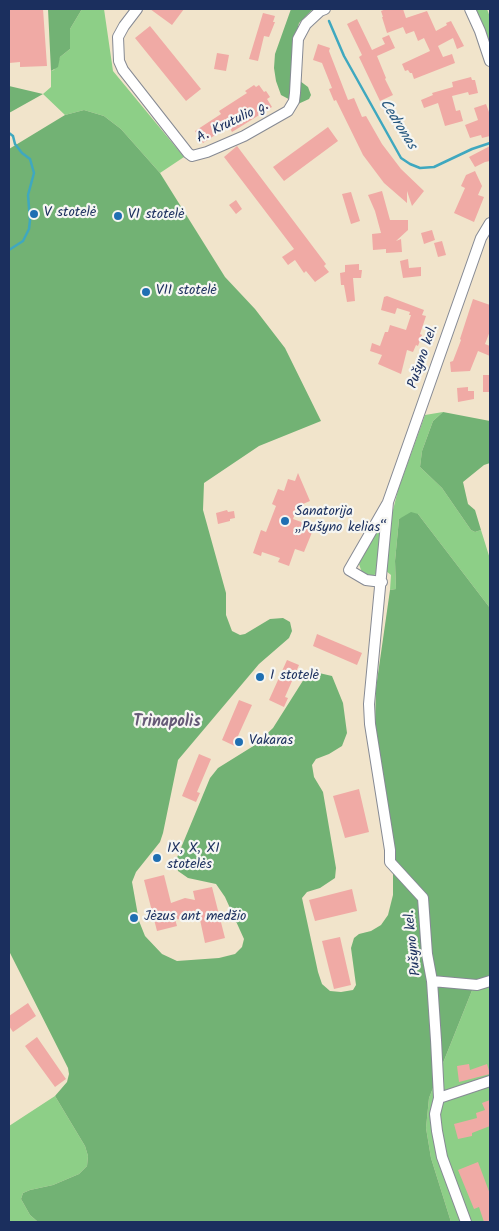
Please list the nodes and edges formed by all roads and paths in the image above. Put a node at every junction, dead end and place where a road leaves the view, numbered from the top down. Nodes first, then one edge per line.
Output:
1 (137, 9) edge
2 (325, 9) edge
3 (470, 9) edge
4 (490, 61) edge
5 (490, 223) edge
6 (388, 502) junction
7 (382, 582) junction
8 (432, 981) junction
9 (490, 981) edge
10 (490, 1081) edge
11 (439, 1098) junction
12 (466, 1222) edge

1 - 2 street, A. Krutulio g.
3 - 4 street
5 - 6 street, Pušyno kel.
6 - 7 street, Pušyno kel.
6 - 7 street, Pušyno kel.
7 - 8 street, Pušyno kel.
8 - 9 street
8 - 11 street, Pušyno kel.
10 - 11 street
11 - 12 street, Pušyno kel.

